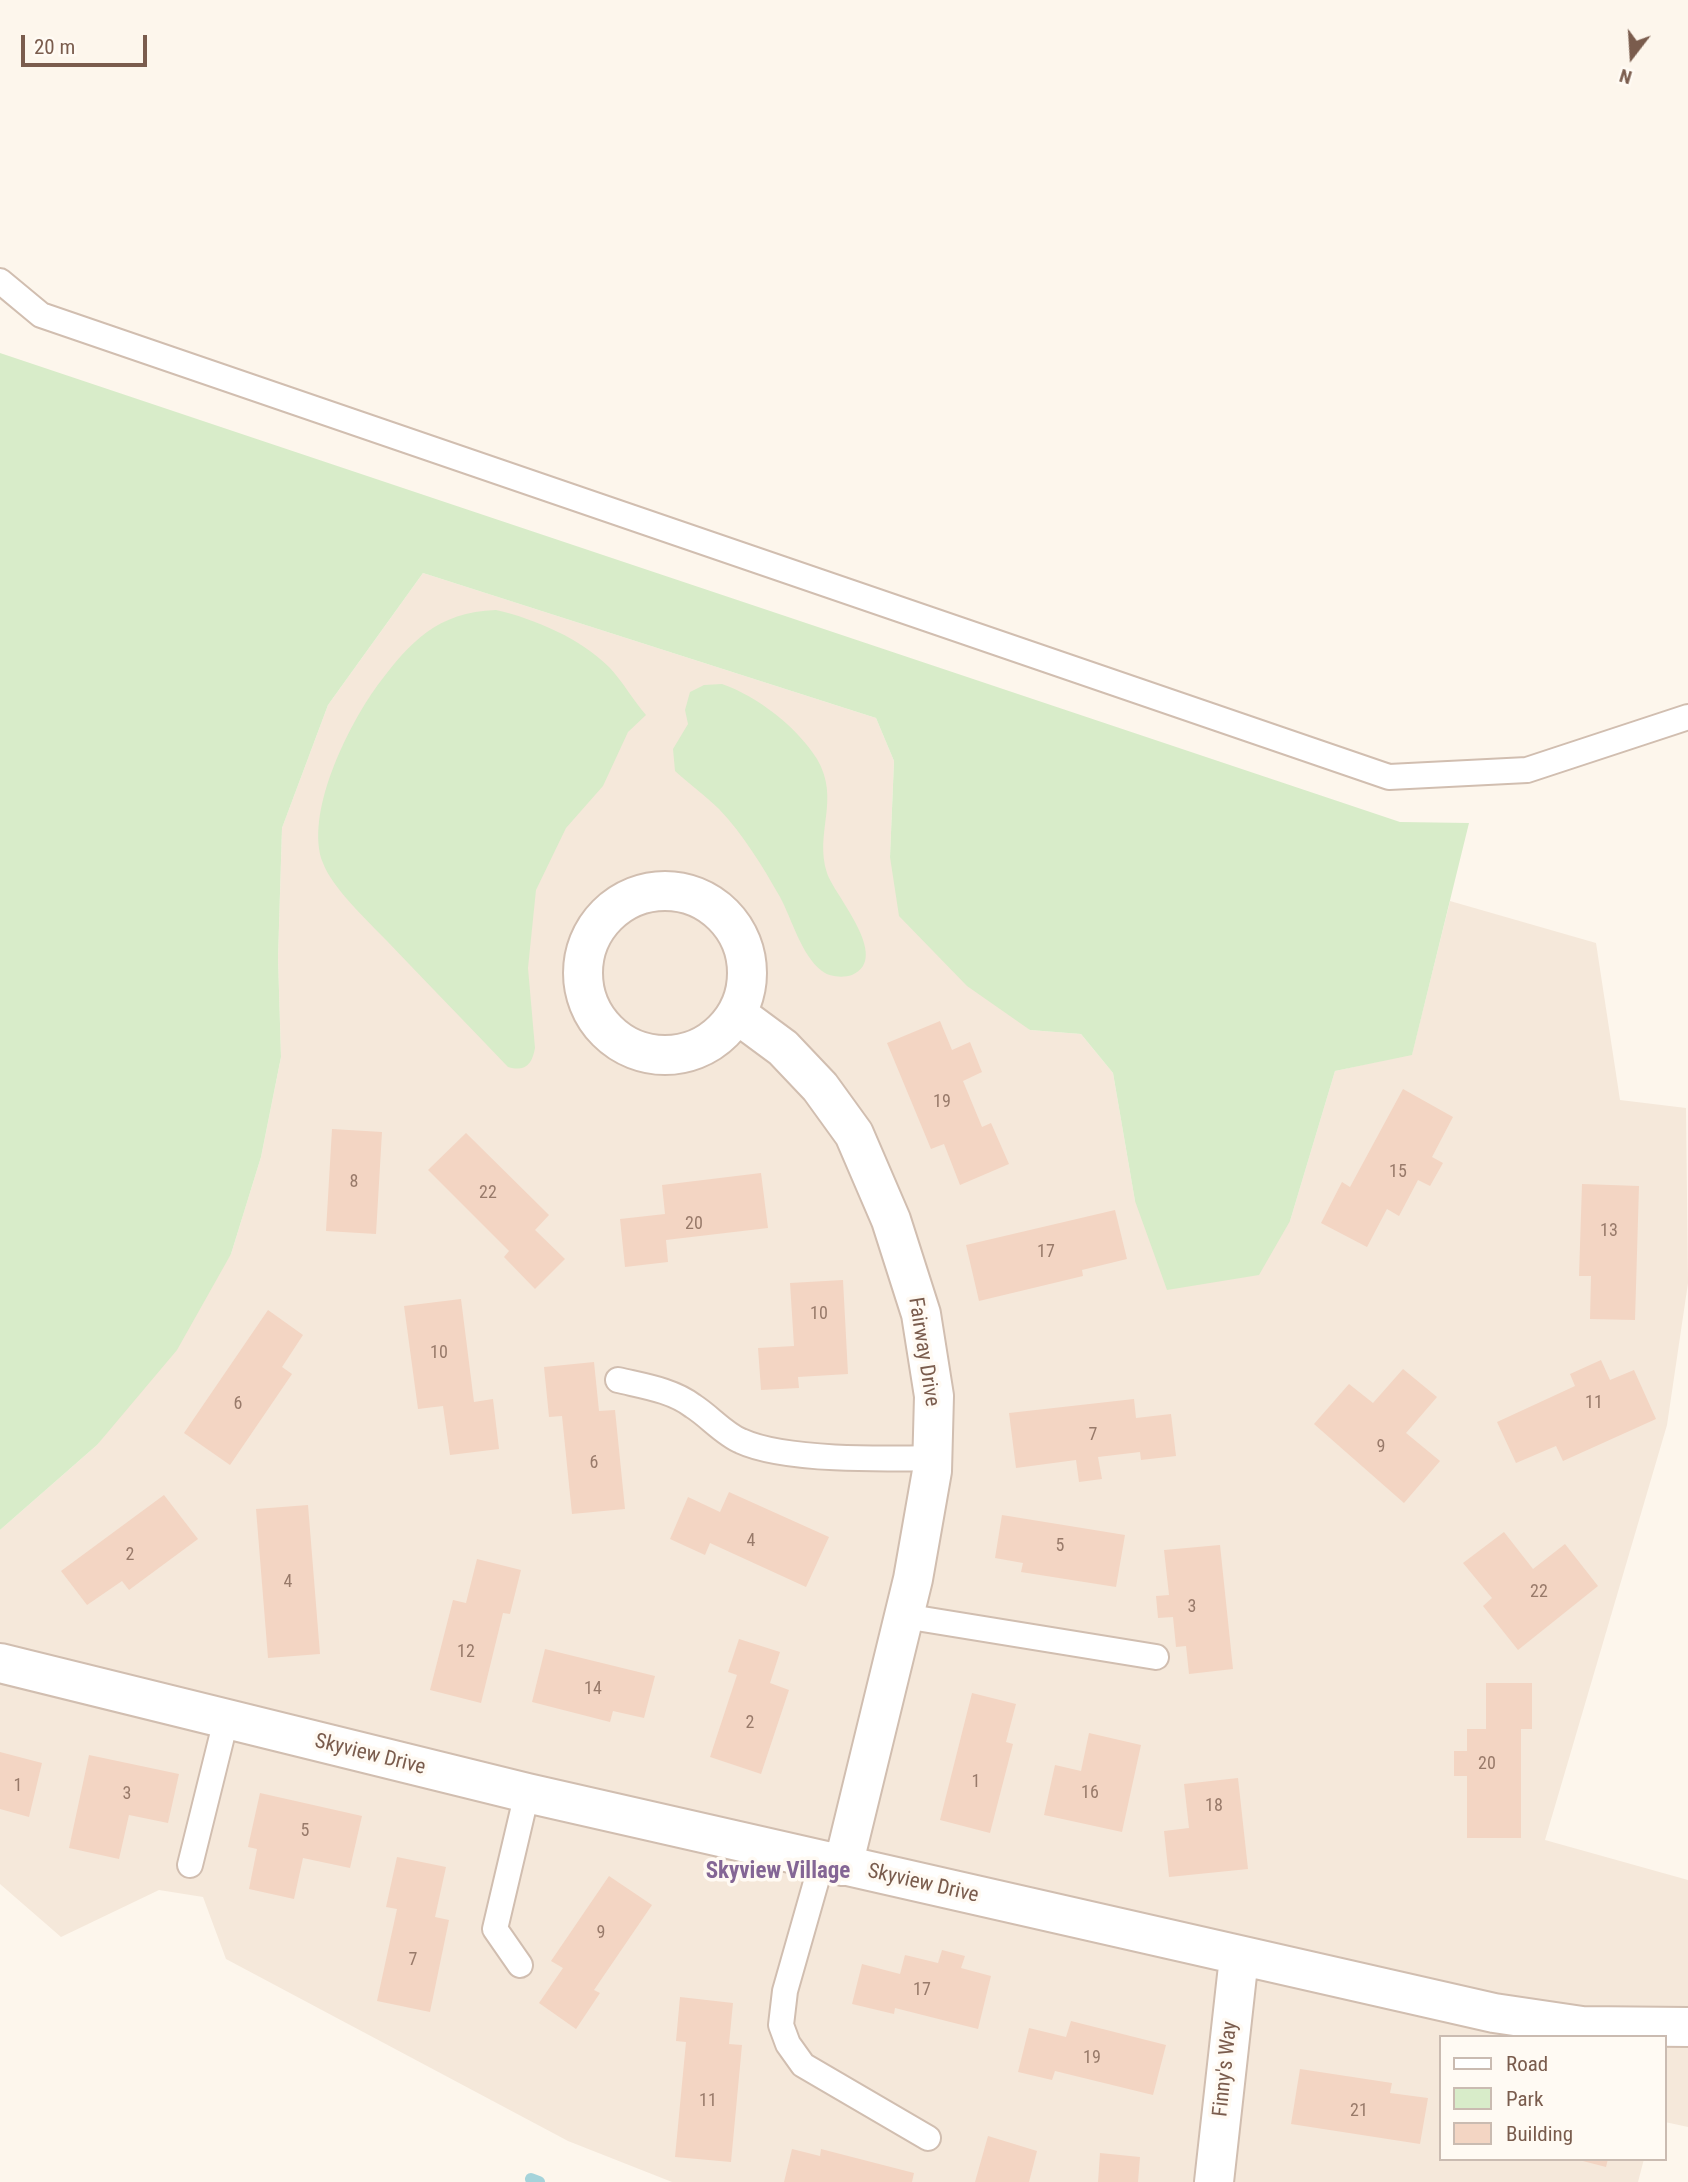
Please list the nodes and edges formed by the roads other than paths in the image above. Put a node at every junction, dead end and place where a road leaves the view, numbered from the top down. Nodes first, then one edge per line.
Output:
1 (0, 281) edge
2 (1688, 717) edge
3 (737, 1014) junction
4 (618, 1380) dead end
5 (933, 1458) junction
6 (904, 1616) junction
7 (1156, 1657) dead end
8 (0, 1663) edge
9 (226, 1720) junction
10 (527, 1793) junction
11 (833, 1863) junction
12 (190, 1865) dead end
13 (1239, 1957) junction
14 (520, 1965) dead end
15 (1688, 2027) edge
16 (928, 2138) dead end
17 (1214, 2182) edge

1 - 2 lane
3 - 3 street
3 - 5 street, Fairway Drive
4 - 5 lane
5 - 6 street, Fairway Drive
6 - 7 lane
6 - 11 street, Fairway Drive
8 - 9 street, Skyview Drive
9 - 10 street, Skyview Drive
9 - 12 lane
10 - 11 street, Skyview Drive
10 - 14 lane
11 - 13 street, Skyview Drive
11 - 16 lane
13 - 15 street, Skyview Drive
13 - 17 street, Finny's Way

